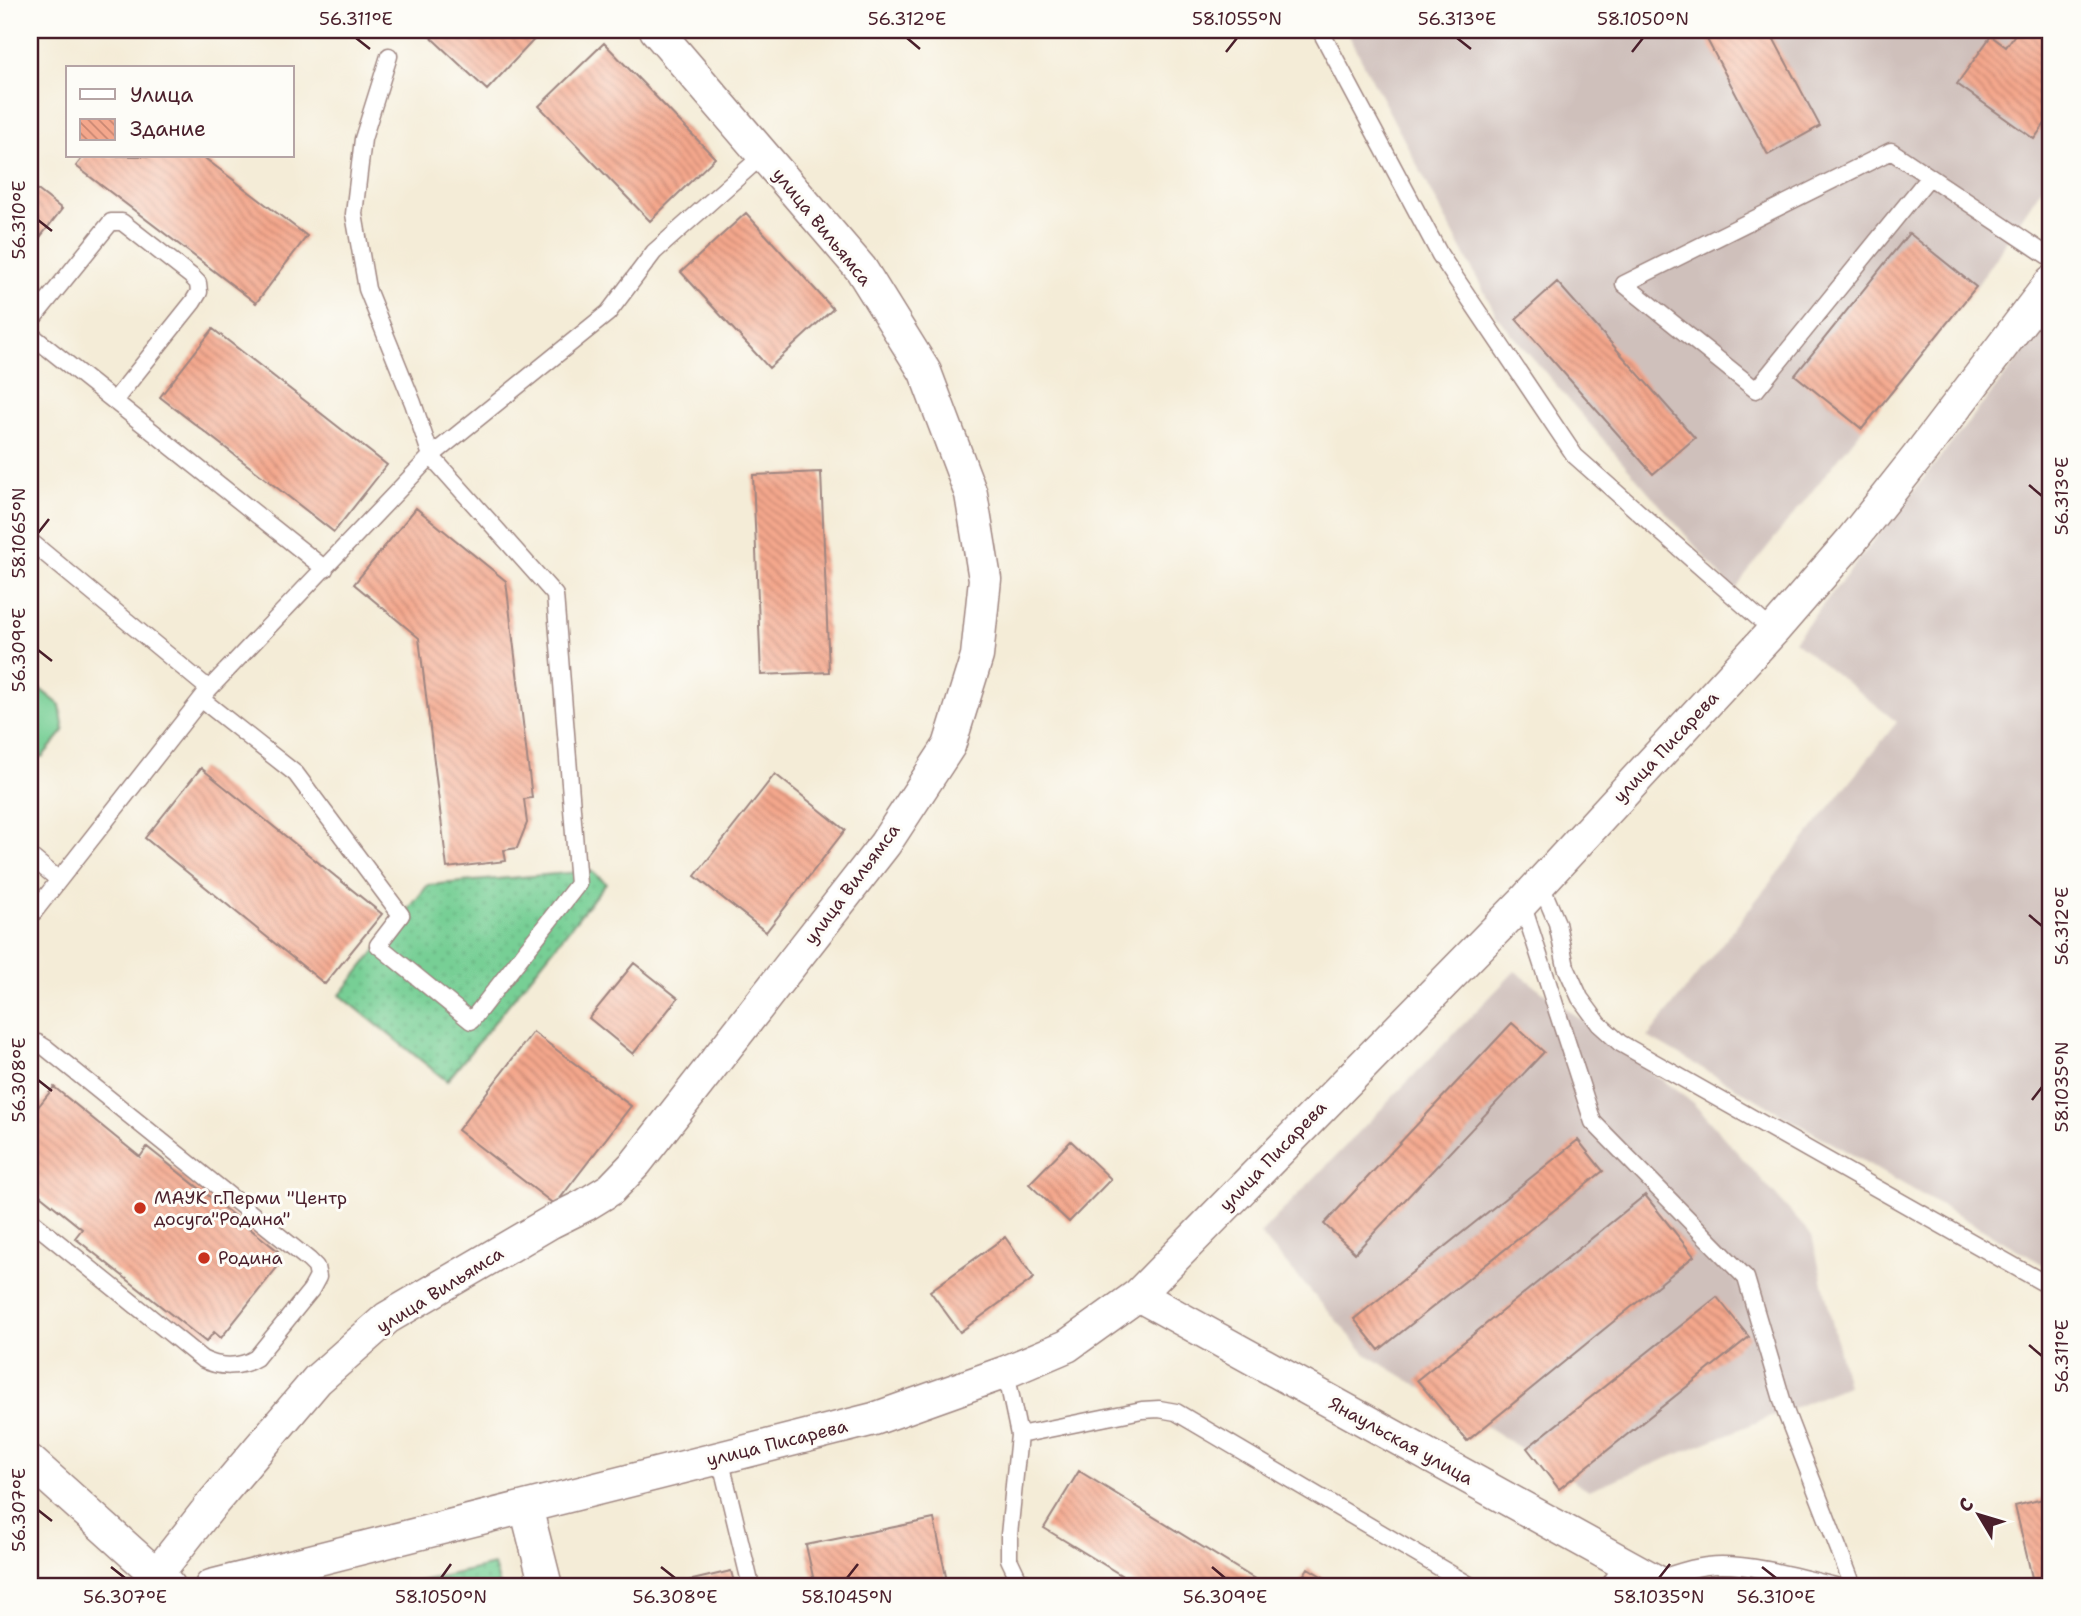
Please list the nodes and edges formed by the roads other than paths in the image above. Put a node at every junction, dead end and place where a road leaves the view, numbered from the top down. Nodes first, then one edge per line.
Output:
1 (656, 30) edge
2 (1320, 30) edge
3 (389, 56) dead end
4 (763, 155) junction
5 (1930, 177) junction
6 (2051, 258) edge
7 (2051, 282) edge
8 (30, 321) edge
9 (30, 334) edge
10 (114, 401) junction
11 (431, 456) junction
12 (30, 541) edge
13 (325, 569) junction
14 (1773, 631) junction
15 (205, 694) junction
16 (30, 856) edge
17 (59, 880) junction
18 (1531, 893) junction
19 (30, 917) edge
20 (30, 1044) edge
21 (30, 1220) edge
22 (2051, 1287) edge
23 (1138, 1295) junction
24 (1006, 1372) junction
25 (1019, 1435) junction
26 (720, 1458) junction
27 (30, 1461) edge
28 (526, 1507) junction
29 (1616, 1575) edge
30 (163, 1580) edge
31 (1658, 1583) edge
32 (211, 1586) edge
33 (547, 1586) edge
34 (751, 1586) edge
35 (1029, 1586) edge
36 (1471, 1586) edge
37 (1835, 1586) edge
38 (1853, 1586) edge

1 - 4 street, улица Вильямса
2 - 14 lane
3 - 11 lane
4 - 11 lane
4 - 30 street, улица Вильямса
5 - 5 lane
5 - 6 lane
7 - 14 street, улица Писарева
8 - 10 lane
9 - 10 lane
10 - 13 lane
11 - 13 lane
11 - 15 lane
12 - 15 lane
13 - 15 lane
14 - 18 street, улица Писарева
15 - 17 lane
16 - 17 lane
17 - 19 lane
18 - 22 lane
18 - 23 street, улица Писарева
18 - 38 lane
20 - 21 lane
23 - 24 street, улица Писарева
23 - 29 street, Янаульская улица
24 - 25 lane
24 - 26 street, улица Писарева
25 - 35 lane
25 - 36 lane
26 - 28 street, улица Писарева
26 - 34 lane
27 - 30 street
28 - 32 street, улица Писарева
28 - 33 street
29 - 31 street, Янаульская улица
31 - 37 lane

